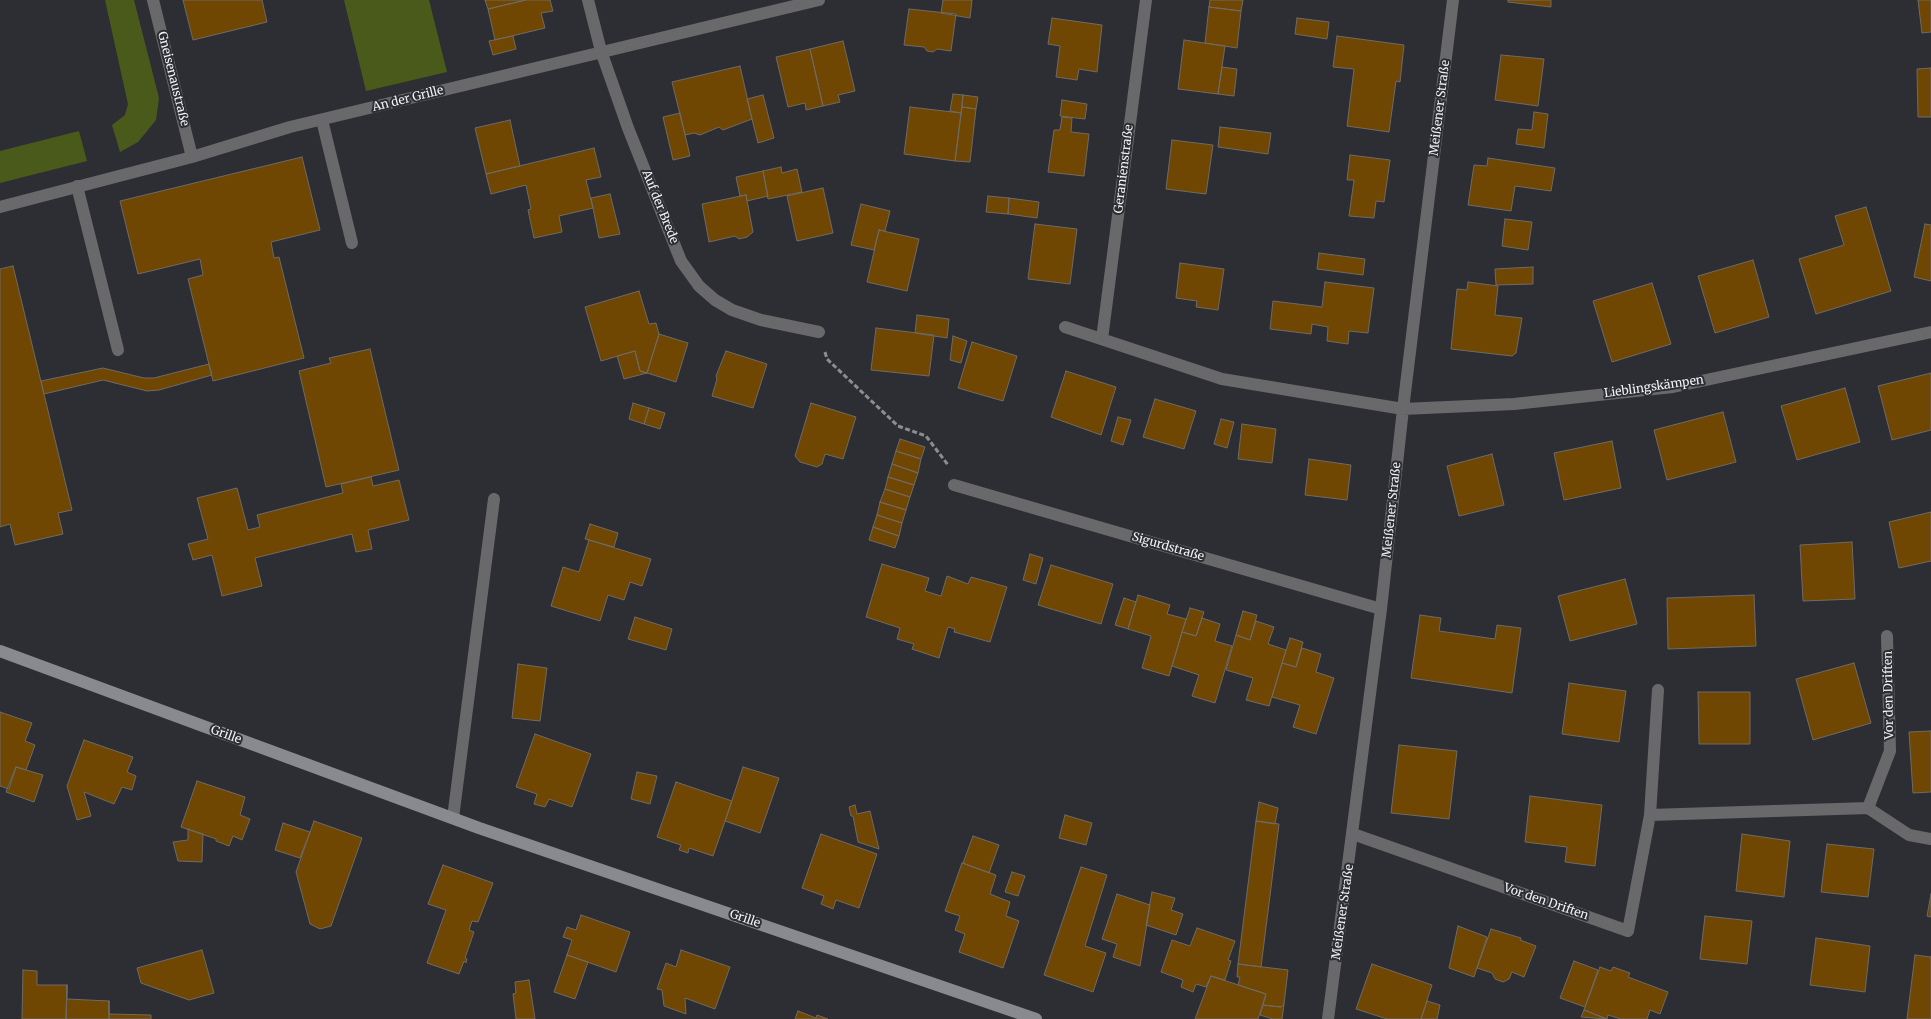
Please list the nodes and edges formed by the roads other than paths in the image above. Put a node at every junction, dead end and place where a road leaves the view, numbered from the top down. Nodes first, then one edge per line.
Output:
1 (154, 0) edge
2 (588, 0) edge
3 (819, 0) edge
4 (1146, 0) edge
5 (1453, 0) edge
6 (601, 51) junction
7 (322, 120) junction
8 (192, 157) junction
9 (77, 186) junction
10 (0, 207) edge
11 (352, 243) dead end
12 (1065, 327) dead end
13 (819, 332) road end
14 (1931, 332) edge
15 (1102, 339) junction
16 (118, 350) dead end
17 (1403, 409) junction
18 (954, 485) road end
19 (494, 499) dead end
20 (1381, 609) junction
21 (1887, 636) dead end
22 (0, 651) edge
23 (1658, 690) dead end
24 (1868, 808) junction
25 (1650, 815) junction
26 (453, 818) junction
27 (1353, 834) junction
28 (1931, 839) edge
29 (1036, 1019) edge
30 (1328, 1019) edge

1 - 8 street, Gneisenaustraße
2 - 6 street, Auf der Brede
3 - 6 street, An der Grille
4 - 15 street, Geranienstraße
5 - 17 street, Meißener Straße
6 - 7 street, An der Grille
6 - 13 street, Auf der Brede
7 - 8 street, An der Grille
7 - 11 street
8 - 9 street, An der Grille
9 - 10 street, An der Grille
9 - 16 street
12 - 15 street
14 - 17 street, Lieblingskämpen
15 - 17 street
17 - 20 street, Meißener Straße
18 - 20 street, Sigurdstraße
19 - 26 street
20 - 27 street, Meißener Straße
21 - 24 street, Vor den Driften
22 - 26 main road, Grille
23 - 25 street, Vor den Driften
24 - 25 street
24 - 28 street
25 - 27 street, Vor den Driften
26 - 29 main road, Grille
27 - 30 street, Meißener Straße

